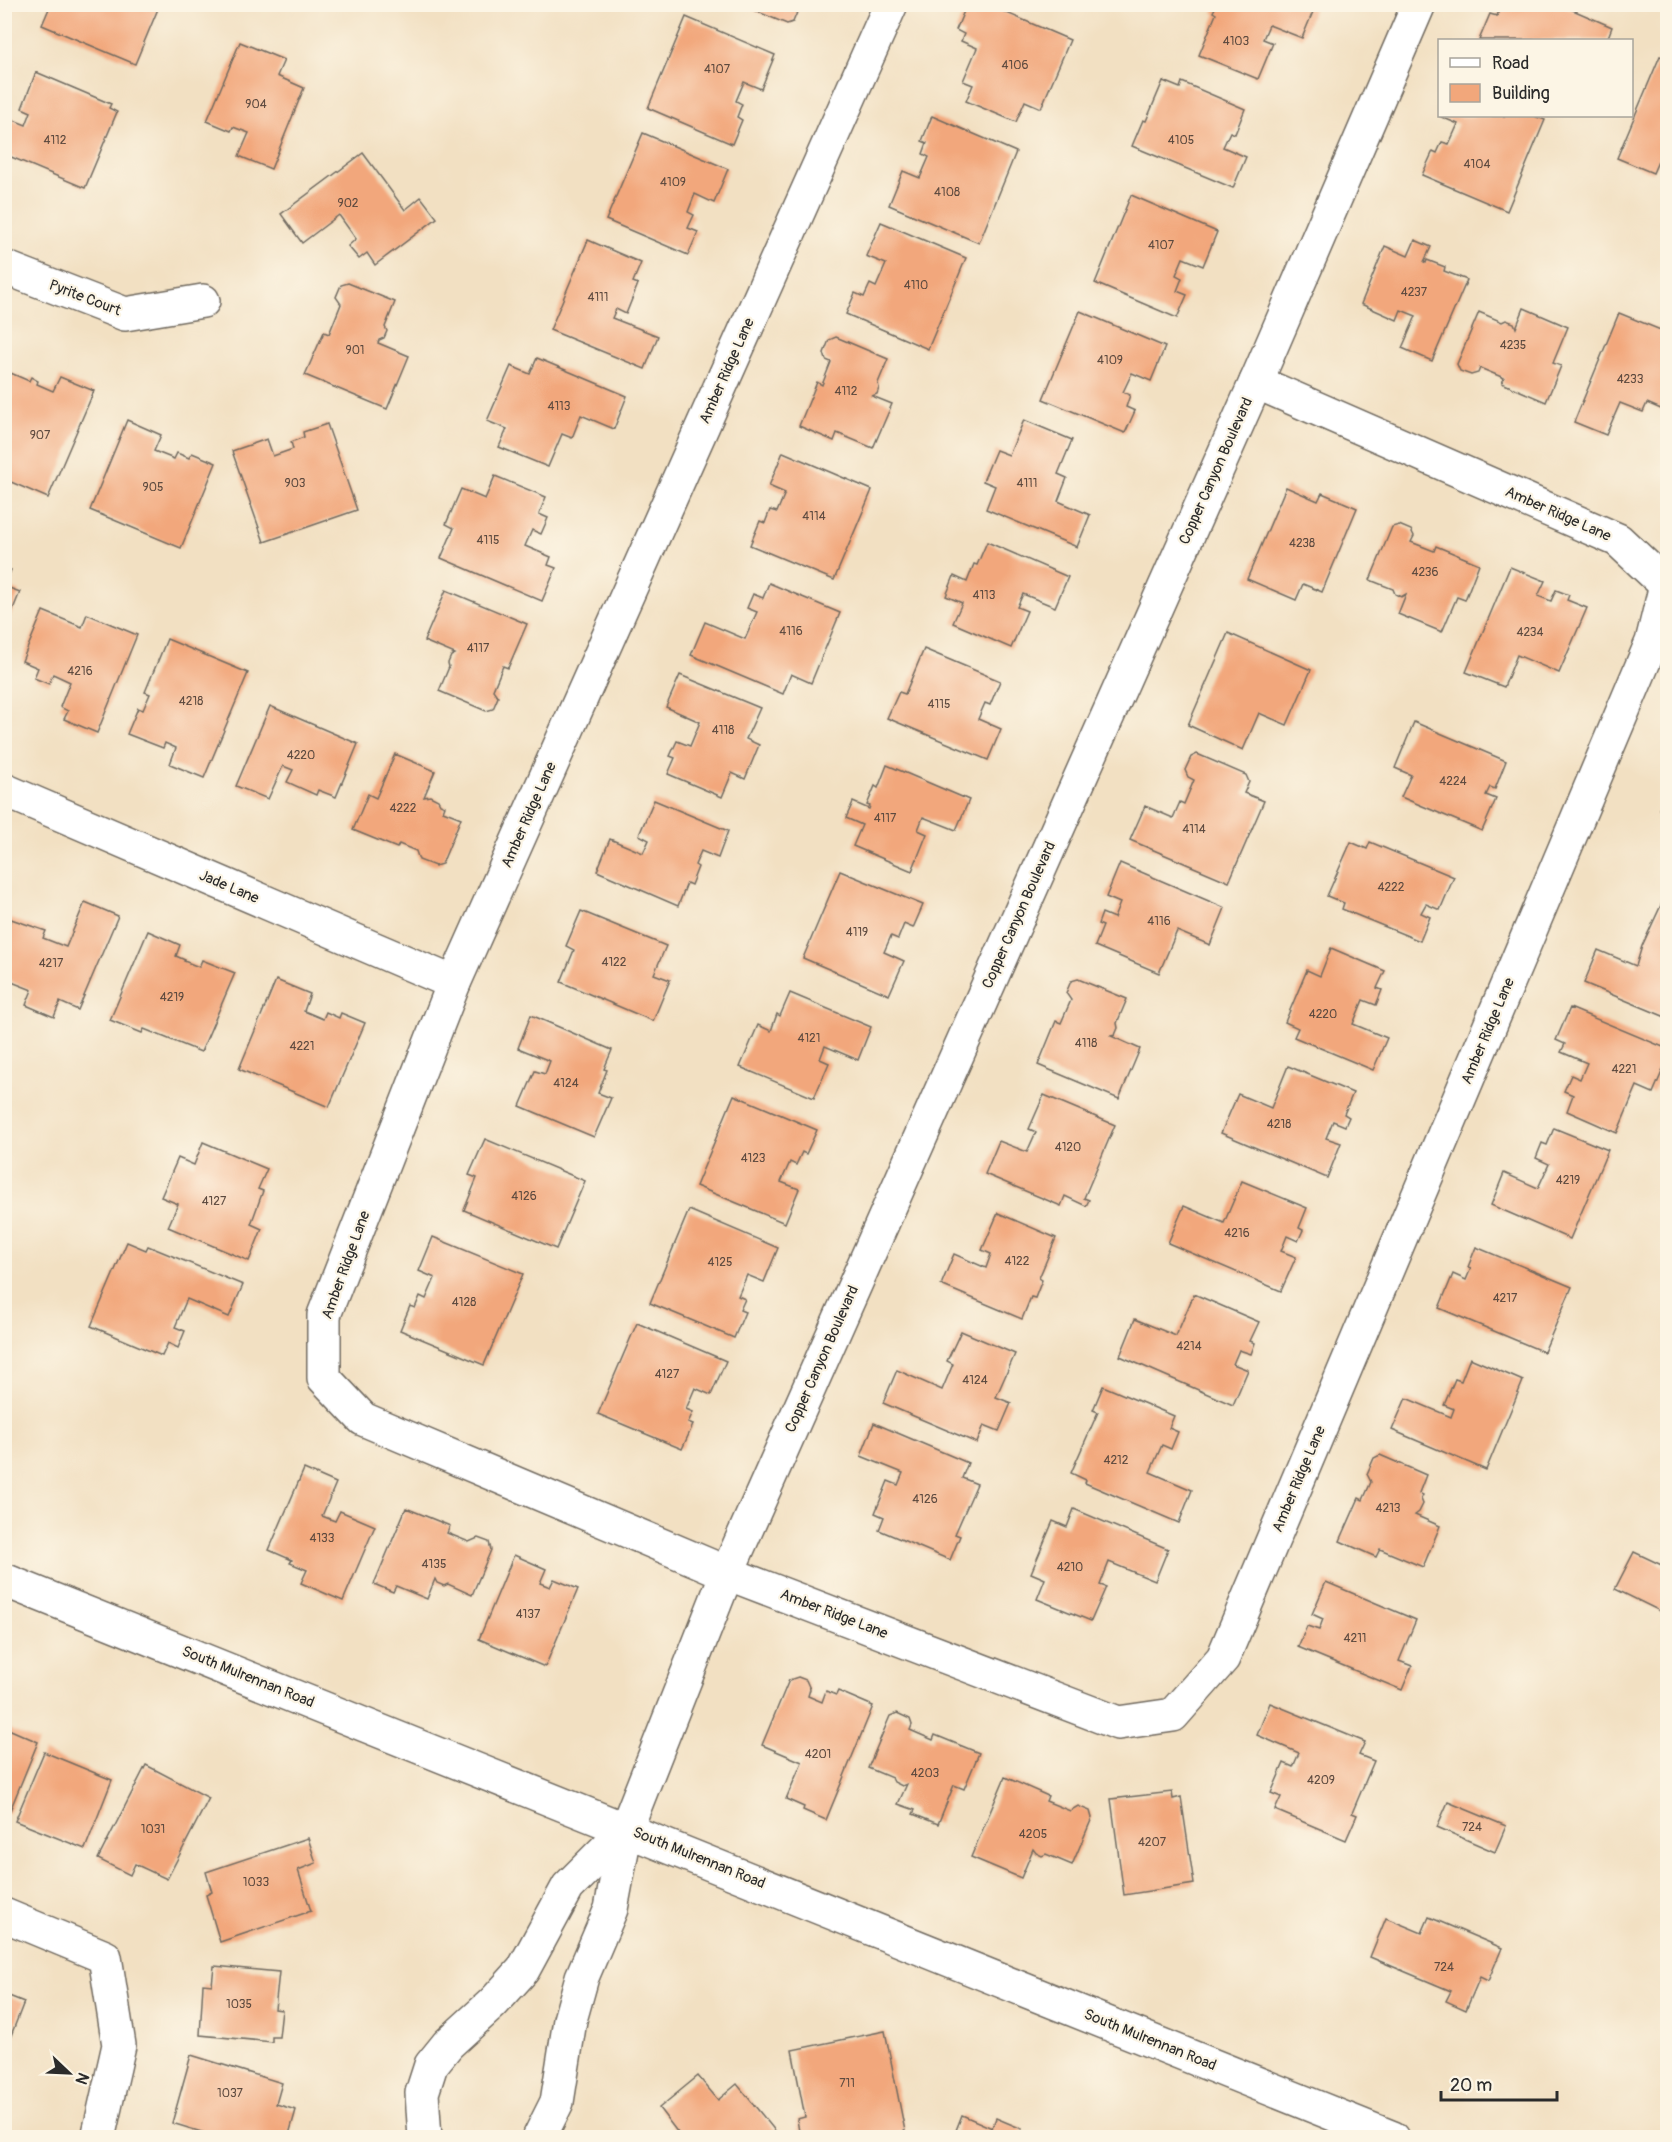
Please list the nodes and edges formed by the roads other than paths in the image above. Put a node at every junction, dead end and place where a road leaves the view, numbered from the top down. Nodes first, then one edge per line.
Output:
1 (891, 4) edge
2 (1419, 4) edge
3 (4, 267) edge
4 (203, 301) dead end
5 (1256, 382) junction
6 (4, 790) edge
7 (454, 983) junction
8 (727, 1573) junction
9 (4, 1580) edge
10 (626, 1829) junction
11 (4, 1915) edge
12 (98, 2138) edge
13 (425, 2138) edge
14 (539, 2138) edge
15 (1393, 2138) edge

1 - 7 street, Amber Ridge Lane
2 - 5 street, Copper Canyon Boulevard
3 - 4 street, Pyrite Court
5 - 8 street, Copper Canyon Boulevard
5 - 8 street, Amber Ridge Lane
6 - 7 street, Jade Lane
7 - 8 street, Amber Ridge Lane
8 - 10 street, Copper Canyon Boulevard
9 - 10 street, South Mulrennan Road
10 - 13 street, Copper Canyon Boulevard
10 - 14 street, Copper Canyon Boulevard
10 - 15 street, South Mulrennan Road
11 - 12 street

